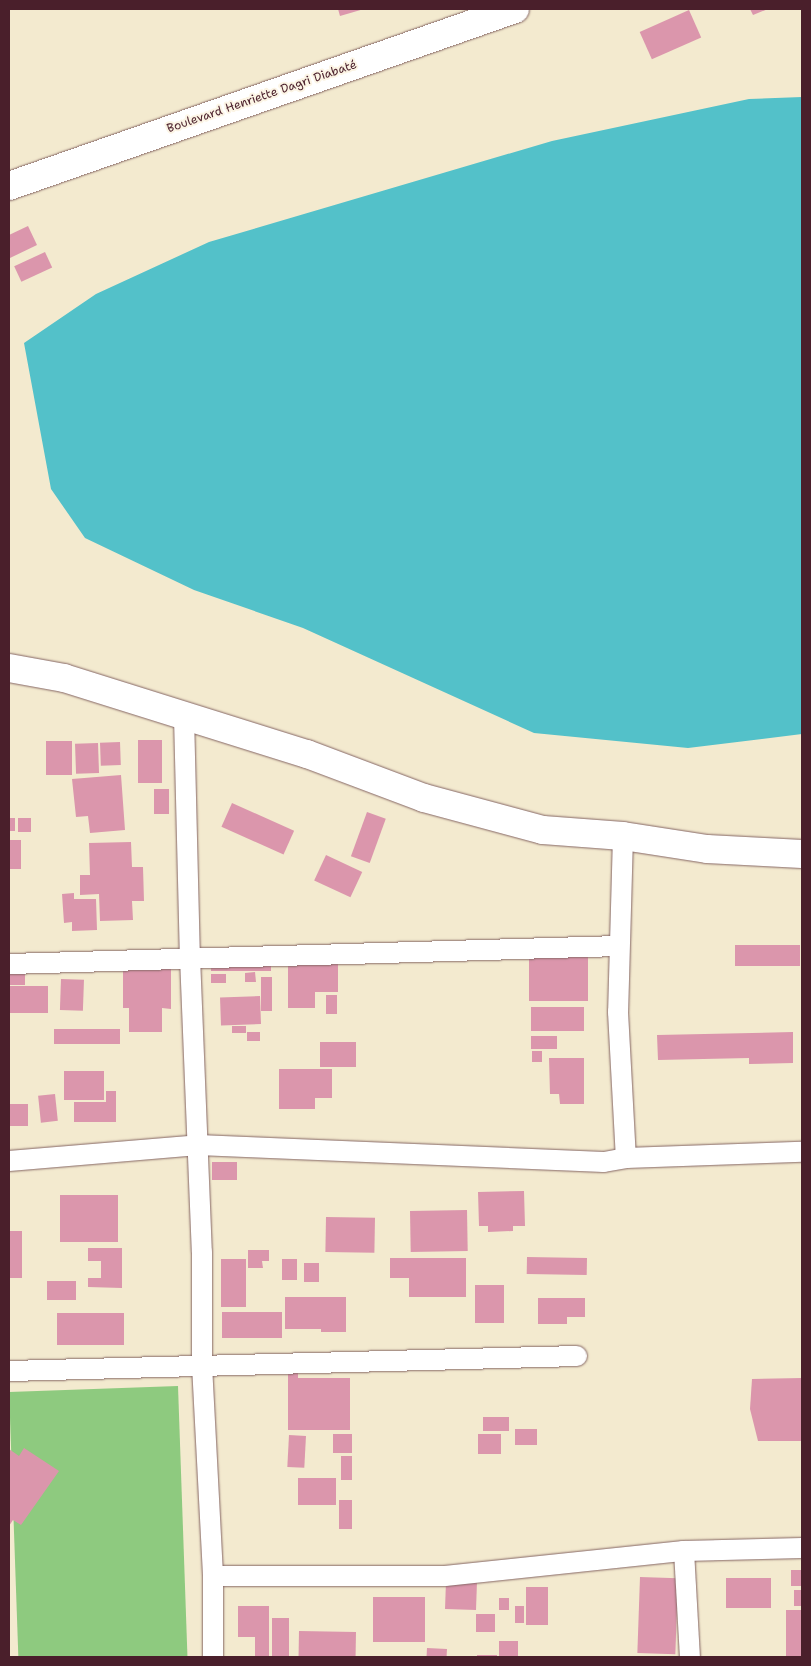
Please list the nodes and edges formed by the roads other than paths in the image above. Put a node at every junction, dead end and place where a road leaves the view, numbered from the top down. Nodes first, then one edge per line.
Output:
1 (515, 9) edge
2 (9, 186) edge
3 (9, 668) edge
4 (184, 716) junction
5 (623, 836) junction
6 (802, 854) edge
7 (619, 946) junction
8 (190, 957) junction
9 (9, 964) edge
10 (198, 1145) junction
11 (802, 1152) edge
12 (626, 1158) junction
13 (9, 1160) edge
14 (577, 1356) dead end
15 (202, 1365) junction
16 (9, 1371) edge
17 (802, 1548) edge
18 (684, 1551) junction
19 (213, 1576) junction
20 (213, 1657) edge
21 (690, 1657) edge

1 - 2 street, Boulevard Henriette Dagri Diabaté
3 - 4 street
4 - 5 street
4 - 8 street
5 - 6 street
5 - 7 street
7 - 8 street
7 - 12 street
8 - 9 street
8 - 10 street
10 - 12 street
10 - 13 street
10 - 15 street
11 - 12 street
14 - 15 street
15 - 16 street
15 - 19 street
17 - 18 street
18 - 19 street
18 - 21 street
19 - 20 street

